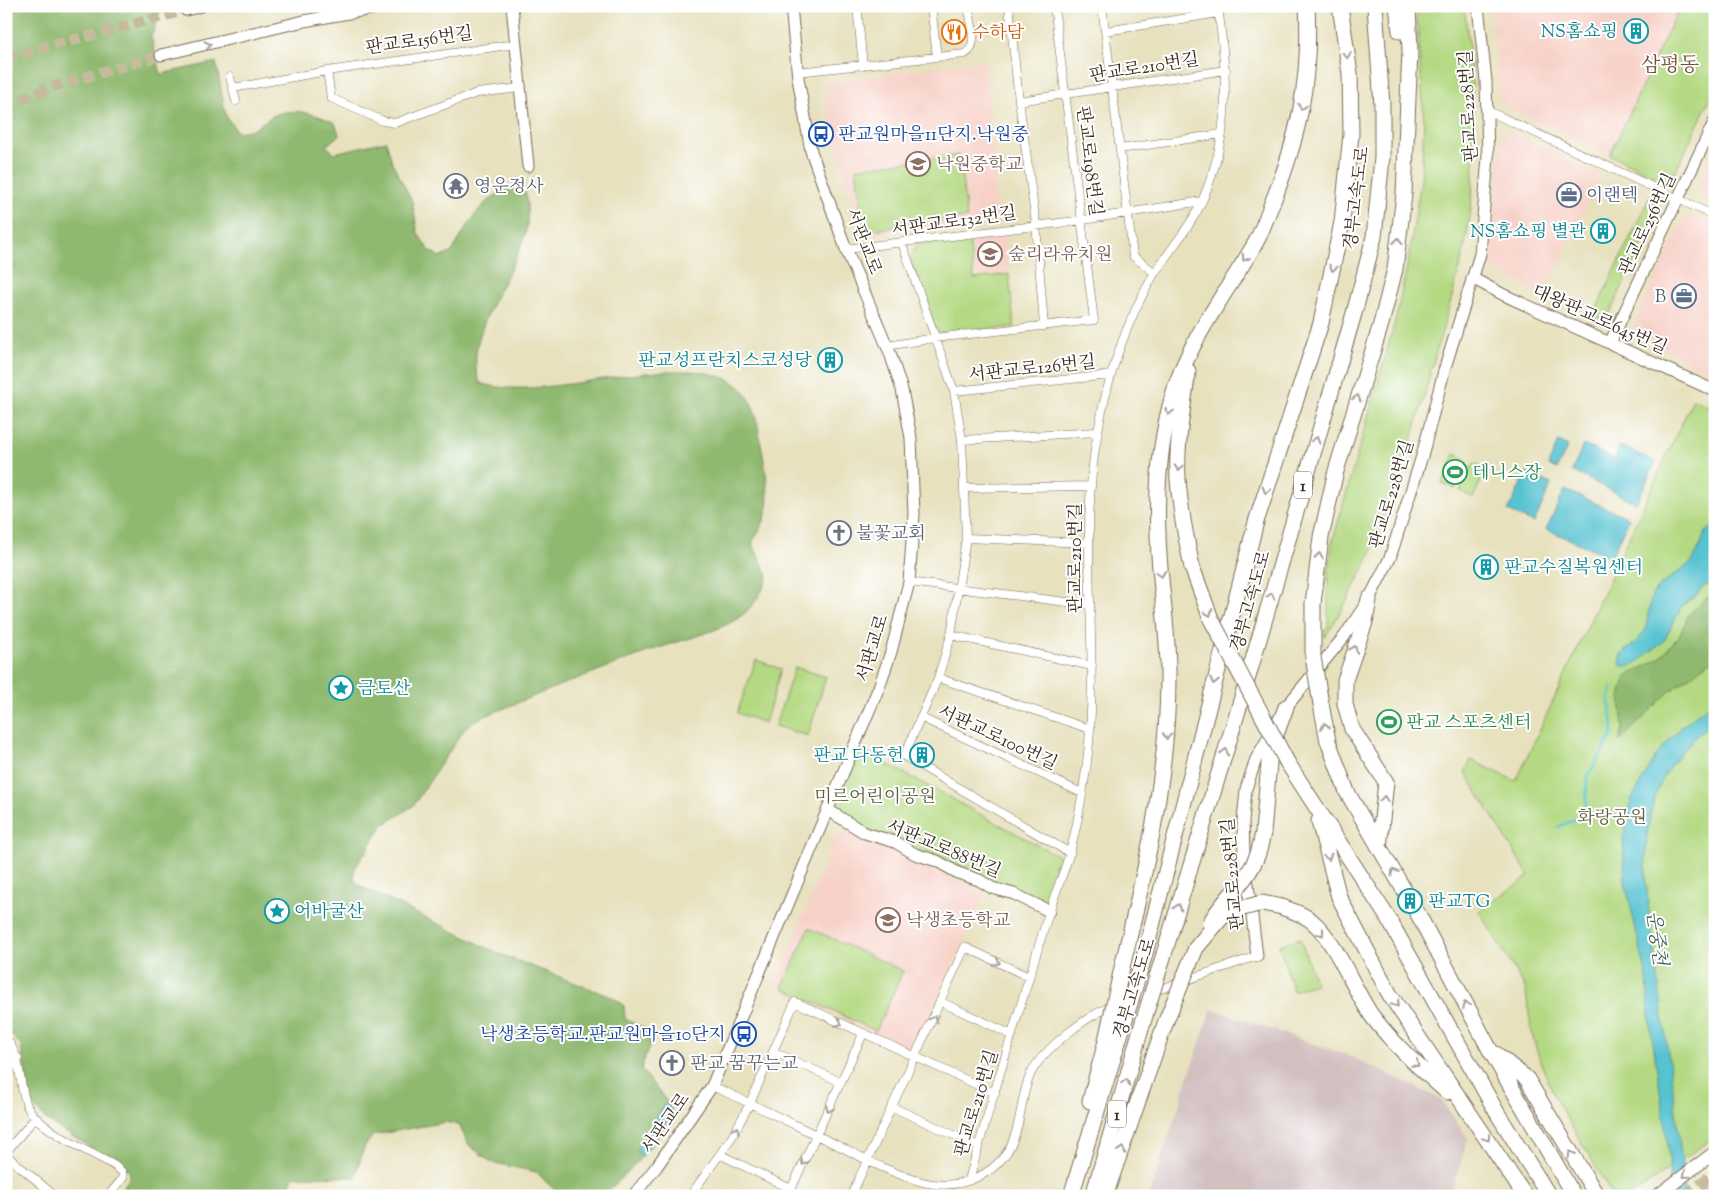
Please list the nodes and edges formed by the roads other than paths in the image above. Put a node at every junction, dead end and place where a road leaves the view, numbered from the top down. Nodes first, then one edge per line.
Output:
1 (201, 6) edge
2 (387, 6) edge
3 (512, 6) edge
4 (791, 6) edge
5 (857, 6) edge
6 (931, 6) edge
7 (968, 6) edge
8 (1009, 6) edge
9 (1054, 6) edge
10 (1102, 6) edge
11 (1307, 6) edge
12 (1340, 6) edge
13 (1375, 6) edge
14 (1397, 6) edge
15 (1408, 6) edge
16 (1478, 6) edge
17 (186, 10) dead end
18 (1218, 10) edge
19 (1106, 31) junction
20 (516, 44) junction
21 (161, 55) tunnel mouth
22 (937, 57) junction
23 (863, 66) junction
24 (1226, 70) junction
25 (328, 71) junction
26 (798, 72) junction
27 (230, 77) dead end
28 (233, 88) junction
29 (520, 88) junction
30 (1112, 88) junction
31 (1066, 94) junction
32 (236, 101) dead end
33 (1019, 101) junction
34 (1486, 110) junction
35 (1715, 120) edge
36 (1407, 130) junction
37 (1222, 134) junction
38 (1120, 149) junction
39 (528, 166) dead end
40 (1678, 199) junction
41 (1202, 201) junction
42 (1130, 213) junction
43 (1715, 216) edge
44 (1083, 220) junction
45 (1036, 224) junction
46 (902, 243) junction
47 (846, 249) junction
48 (1155, 273) junction
49 (1472, 278) junction
50 (1044, 326) junction
51 (934, 338) junction
52 (1610, 343) junction
53 (887, 346) junction
54 (1191, 350) junction
55 (1110, 375) junction
56 (954, 391) junction
57 (1715, 391) edge
58 (1097, 432) junction
59 (962, 440) junction
60 (1091, 486) junction
61 (965, 488) junction
62 (966, 538) junction
63 (1088, 543) junction
64 (908, 582) junction
65 (960, 587) junction
66 (1369, 600) junction
67 (1090, 604) junction
68 (951, 636) junction
69 (1092, 666) junction
70 (938, 678) junction
71 (1286, 707) junction
72 (922, 718) junction
73 (1090, 730) junction
74 (1082, 794) junction
75 (828, 810) junction
76 (1316, 810) junction
77 (1379, 847) junction
78 (1070, 853) junction
79 (1049, 911) junction
80 (1196, 948) junction
81 (1257, 956) joint
82 (1029, 977) junction
83 (941, 1002) junction
84 (863, 1034) junction
85 (1012, 1034) junction
86 (6, 1038) edge
87 (1111, 1043) junction
88 (1489, 1048) junction
89 (774, 1052) junction
90 (18, 1058) junction
91 (915, 1058) junction
92 (6, 1072) edge
93 (841, 1082) junction
94 (712, 1086) junction
95 (995, 1093) junction
96 (750, 1103) junction
97 (892, 1107) junction
98 (1472, 1115) junction
99 (35, 1118) junction
100 (816, 1135) junction
101 (978, 1146) junction
102 (1715, 1152) edge
103 (6, 1153) edge
104 (721, 1155) junction
105 (868, 1160) junction
106 (1508, 1170) junction
107 (969, 1180) junction
108 (1587, 1182) junction
109 (1715, 1191) edge
110 (790, 1192) edge
111 (55, 1196) edge
112 (108, 1196) edge
113 (633, 1196) edge
114 (690, 1196) edge
115 (851, 1196) edge
116 (1066, 1196) edge
117 (1071, 1196) edge
118 (1093, 1196) edge
119 (1105, 1196) edge
120 (1519, 1196) edge
121 (1525, 1196) edge
122 (1549, 1196) edge
123 (1574, 1196) edge
124 (1597, 1196) edge
125 (1604, 1196) edge
126 (1657, 1196) edge
127 (1708, 1196) edge

1 - 17 street
21 -> 2 street
3 - 20 street
4 - 26 street, 서판교로
5 - 23 street
6 - 22 street
7 - 22 street
8 - 33 street
9 - 31 street, 판교로198번길
10 - 19 street, 판교로198번길
11 -> 54 highway
12 -> 87 highway, 경부고속도로 / 1, bridge
118 -> 13 highway, 경부고속도로 / 1, bridge
14 - 36 highway
15 - 36 highway
16 - 34 street, 판교로228번길
18 - 19 street, 판교로210번길
18 - 24 street, 판교로210번길
19 - 30 street, 판교로198번길
20 - 25 street, 판교로156번길
20 - 29 street
22 - 23 street
23 - 26 street
24 - 30 street, 판교로210번길
24 - 37 street, 판교로210번길
25 - 28 street, 판교로156번길
25 - 29 street
26 - 47 street, 서판교로
27 - 28 street
28 - 32 street
29 - 39 street
30 - 31 street, 판교로210번길
30 - 38 street, 판교로198번길
31 - 33 street
31 - 44 street, 판교로198번길
33 - 45 street, 서판교로132번길
34 - 40 street
34 - 49 street, 판교로228번길
35 - 40 street, 판교로256번길
77 -> 36 highway, bridge
37 - 38 street
37 - 41 street, 판교로210번길
38 - 42 street, 판교로198번길
40 - 43 street
40 - 52 street, 판교로256번길
41 - 42 street, 서판교로132번길
41 - 48 street, 판교로210번길
42 - 44 street, 서판교로132번길
42 - 48 street
44 - 45 street, 서판교로132번길
44 - 50 street, 판교로198번길
45 - 46 street, 서판교로132번길
45 - 50 street
46 - 47 street, 서판교로132번길
46 - 51 street, 서판교로126번길
47 - 53 street, 서판교로
48 - 55 street, 판교로210번길
49 - 52 street, 대왕판교로645번길
49 - 66 street, 판교로228번길
50 - 51 street
51 - 53 street
51 - 56 street, 서판교로126번길
52 - 57 street, 대왕판교로645번길
53 - 64 street, 서판교로
54 -> 76 highway, bridge
54 -> 87 highway, bridge
55 - 56 street, 서판교로126번길
55 - 58 street, 판교로210번길
56 - 59 street
58 - 59 street
58 - 60 street, 판교로210번길
59 - 61 street
60 - 61 street
60 - 63 street, 판교로210번길
61 - 62 street
62 - 63 street
62 - 65 street
63 - 67 street, 판교로210번길
64 - 65 street
64 - 75 street, 서판교로
65 - 67 street
65 - 68 street
66 - 71 street, 판교로228번길
77 -> 66 highway
67 - 69 street, 판교로210번길
68 - 69 street
68 - 70 street
69 - 73 street, 판교로210번길
70 - 72 street, 서판교로100번길
70 - 73 street, 서판교로100번길
71 - 80 highway, bridge
71 - 81 street, 판교로228번길
72 - 74 street, 서판교로100번길
72 - 78 street
73 - 74 street, 판교로210번길
74 - 78 street, 판교로210번길
75 - 79 street, 서판교로88번길
75 - 94 street, 서판교로
76 -> 98 highway
76 - 122 highway
88 -> 77 highway
78 - 79 street, 판교로210번길
79 - 82 street, 판교로210번길
80 -> 98 highway, bridge
119 -> 80 highway, bridge
81 - 107 street
83 -> 82 street
82 - 85 street, 판교로210번길
83 - 85 street, 판교로210번길
91 -> 83 street
89 -> 84 street
84 - 91 street
84 - 93 street
85 - 95 street, 판교로210번길
86 - 90 street
87 - 116 highway
87 - 117 highway, 경부고속도로 / 1
108 -> 88 highway
88 - 123 highway
89 - 93 street
89 - 96 street
90 - 92 street
90 - 99 street
91 - 95 street
91 - 97 street
93 -> 100 street
94 - 96 street
94 - 113 street, 서판교로
95 - 101 street, 판교로210번길
96 - 100 street
104 -> 96 street
97 - 101 street
97 - 105 street
98 -> 106 highway
99 - 103 street
99 - 112 street
100 - 105 street
100 -> 110 street
101 - 107 street, 판교로210번길
102 -> 126 main road
103 - 111 street
104 - 110 street
104 - 114 street
105 - 107 street
105 - 115 street
106 - 120 highway
106 - 121 highway
108 - 124 highway
108 - 125 highway
109 - 127 main road

